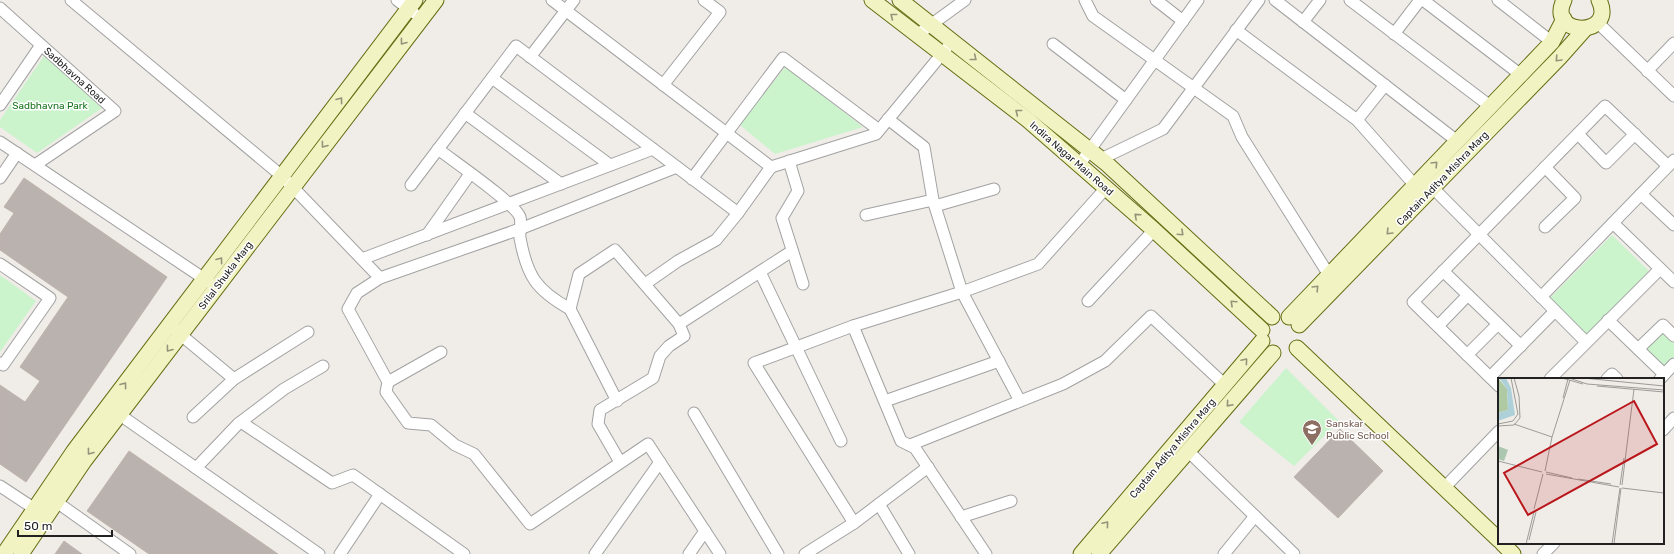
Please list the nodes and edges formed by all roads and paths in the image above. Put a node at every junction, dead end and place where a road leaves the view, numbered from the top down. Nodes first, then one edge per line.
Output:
1 (71, 0) edge
2 (397, 0) edge
3 (436, 0) edge
4 (552, 0) edge
5 (574, 0) edge
6 (704, 0) edge
7 (872, 0) edge
8 (900, 0) edge
9 (965, 0) edge
10 (1084, 0) edge
11 (1156, 0) edge
12 (1198, 0) edge
13 (1259, 0) edge
14 (1275, 0) edge
15 (1320, 0) edge
16 (1422, 0) edge
17 (1498, 0) edge
18 (1564, 0) edge
19 (1599, 0) edge
20 (1357, 2) edge
21 (412, 4) edge
22 (0, 8) edge
23 (566, 11) junction
24 (422, 18) junction
25 (1564, 19) junction
26 (1183, 21) junction
27 (1303, 22) junction
28 (1597, 22) junction
29 (932, 25) junction
30 (1236, 30) junction
31 (1584, 30) junction
32 (1394, 34) junction
33 (917, 35) junction
34 (952, 40) junction
35 (1552, 42) junction
36 (1674, 43) edge
37 (1053, 44) dead end
38 (41, 45) junction
39 (942, 54) junction
40 (530, 57) junction
41 (1155, 60) junction
42 (1647, 71) junction
43 (1521, 74) junction
44 (492, 78) junction
45 (664, 85) junction
46 (1385, 85) junction
47 (1194, 88) junction
48 (1674, 96) edge
49 (1126, 100) junction
50 (0, 105) edge
51 (1490, 106) junction
52 (465, 113) junction
53 (888, 119) junction
54 (1357, 120) junction
55 (879, 130) junction
56 (727, 133) junction
57 (1578, 134) junction
58 (1635, 134) junction
59 (1457, 141) junction
60 (0, 142) edge
61 (438, 149) junction
62 (653, 149) junction
63 (17, 153) junction
64 (1095, 155) junction
65 (789, 161) junction
66 (1671, 163) edge
67 (35, 165) junction
68 (610, 165) junction
69 (1080, 165) junction
70 (771, 166) junction
71 (677, 167) junction
72 (1545, 167) junction
73 (470, 174) junction
74 (0, 178) edge
75 (692, 179) junction
76 (288, 182) junction
77 (561, 184) junction
78 (411, 185) dead end
79 (1423, 187) junction
80 (1106, 188) junction
81 (994, 189) dead end
82 (1641, 194) junction
83 (509, 203) junction
84 (934, 203) junction
85 (738, 213) junction
86 (866, 216) dead end
87 (1612, 223) junction
88 (1674, 225) edge
89 (1545, 228) dead end
90 (520, 229) junction
91 (1154, 230) junction
92 (427, 235) junction
93 (1479, 235) junction
94 (792, 251) junction
95 (362, 259) junction
96 (0, 264) edge
97 (1660, 269) junction
98 (1443, 271) junction
99 (760, 272) junction
100 (1329, 276) junction
101 (380, 278) junction
102 (1674, 282) edge
103 (211, 283) junction
104 (645, 284) junction
105 (803, 284) dead end
106 (962, 292) junction
107 (1468, 295) junction
108 (1541, 297) junction
109 (1088, 301) dead end
110 (570, 309) junction
111 (1555, 311) junction
112 (1272, 318) junction
113 (1608, 320) junction
114 (1294, 321) junction
115 (679, 324) junction
116 (1498, 324) junction
117 (853, 326) junction
118 (1438, 326) junction
119 (175, 330) junction
120 (308, 332) dead end
121 (1262, 335) junction
122 (1674, 336) edge
123 (1586, 342) junction
124 (1521, 346) junction
125 (796, 347) junction
126 (1297, 348) junction
127 (1638, 349) junction
128 (441, 352) dead end
129 (1272, 353) junction
130 (1467, 355) junction
131 (999, 361) junction
132 (0, 363) edge
133 (1674, 364) edge
134 (323, 366) dead end
135 (1490, 377) junction
136 (1662, 377) edge
137 (1551, 378) edge
138 (1608, 378) edge
139 (1616, 378) edge
140 (234, 379) junction
141 (388, 382) junction
142 (1225, 385) junction
143 (1498, 385) edge
144 (617, 401) junction
145 (885, 401) junction
146 (1020, 401) junction
147 (113, 411) junction
148 (694, 413) dead end
149 (194, 417) dead end
150 (1674, 418) edge
151 (241, 422) junction
152 (1664, 428) edge
153 (1498, 432) edge
154 (841, 441) dead end
155 (910, 445) junction
156 (1188, 451) junction
157 (620, 462) junction
158 (660, 462) junction
159 (928, 467) junction
160 (196, 468) junction
161 (0, 486) edge
162 (1444, 488) junction
163 (380, 494) junction
164 (51, 498) junction
165 (1011, 501) dead end
166 (879, 504) junction
167 (40, 513) junction
168 (1256, 516) junction
169 (961, 517) junction
170 (854, 523) junction
171 (705, 531) junction
172 (1498, 539) edge
173 (1503, 544) edge
174 (1553, 544) edge
175 (4, 554) edge
176 (21, 554) edge
177 (130, 554) edge
178 (319, 554) edge
179 (340, 554) edge
180 (464, 554) edge
181 (595, 554) edge
182 (689, 554) edge
183 (720, 554) edge
184 (778, 554) edge
185 (805, 554) edge
186 (908, 554) edge
187 (986, 554) edge
188 (1081, 554) edge
189 (1099, 554) edge
190 (1224, 554) edge
191 (1294, 554) edge
192 (1513, 554) edge
193 (1543, 554) edge

1 - 76 street
2 - 21 street
3 - 24 street, Srilal Shukla Marg
4 - 23 street
5 - 23 street
6 - 45 street
33 -> 7 street, Indira Nagar Main Road
8 - 29 street, Indira Nagar Main Road
9 - 29 street
10 - 41 street
11 - 26 street
12 - 26 street
13 - 30 street
14 - 27 street
15 - 27 street
16 - 32 street
16 - 43 street
17 - 35 street
18 - 25 street
19 - 28 street
20 - 32 street
21 - 24 street
76 -> 21 street, Srilal Shukla Marg
22 - 38 street, Sadbhavna Road
23 - 40 street
23 - 45 street
24 -> 76 street, Srilal Shukla Marg
25 - 31 street
25 - 35 street, Captain Aditya Mishra Marg
26 - 41 street
27 - 46 street
28 - 31 street, Captain Aditya Mishra Marg
28 - 42 street
29 - 33 street
29 - 34 street, Indira Nagar Main Road
30 - 47 street
30 - 54 street
31 -> 79 street, Captain Aditya Mishra Marg
32 - 51 street
33 - 39 street, Indira Nagar Main Road
34 - 39 street
34 -> 64 street, Indira Nagar Main Road
35 - 43 street, Captain Aditya Mishra Marg
36 - 42 street
37 - 49 street
38 - 50 street
38 - 67 street, Sadbhavna Road
39 - 53 street
69 -> 39 street, Indira Nagar Main Road
40 - 44 street
40 - 62 street
41 - 47 street
41 - 49 street
42 - 48 street
43 - 51 street, Captain Aditya Mishra Marg
44 - 52 street
44 - 68 street
45 - 56 street
46 - 54 street
46 - 59 street
47 - 64 street
47 - 100 street
49 - 64 street
51 - 59 street, Captain Aditya Mishra Marg
52 - 61 street
52 - 77 street
53 - 55 street
53 - 84 street
54 - 79 street
55 - 56 street
55 - 65 street
56 - 70 street
56 - 75 street
57 - 58 street
57 - 58 street
57 - 72 street
58 - 66 street
79 -> 59 street, Captain Aditya Mishra Marg
60 - 63 street
61 - 73 street
61 - 78 street
62 - 68 street
62 - 71 street
63 - 67 street
63 - 74 street
64 - 69 street
64 -> 112 street, Indira Nagar Main Road
65 - 70 street
65 - 94 street
66 - 82 street
67 - 103 street
68 - 77 street
69 - 80 street, Indira Nagar Main Road
70 - 85 street
71 - 75 street
71 - 90 street
72 - 89 street
72 - 93 street
73 - 83 street
73 - 92 street
75 - 85 street
76 - 95 street
76 - 103 street, Srilal Shukla Marg
77 - 83 street
79 - 93 street
79 - 100 street, Captain Aditya Mishra Marg
79 -> 114 street, Captain Aditya Mishra Marg
91 -> 80 street, Indira Nagar Main Road
80 - 106 street
81 - 84 street
82 - 87 street
82 - 88 street
83 - 90 street
83 - 92 street
84 - 86 street
84 - 106 street
85 - 104 street
87 - 97 street
87 - 108 street
90 - 101 street
90 - 110 street
91 - 109 street
121 -> 91 street, Indira Nagar Main Road
92 - 95 street
93 - 98 street
93 - 108 street
94 - 99 street
94 - 105 street
95 - 101 street
96 - 132 street
97 - 102 street
97 - 113 street
98 - 107 street
98 - 118 street
99 - 115 street
99 - 125 street
114 -> 100 street, Captain Aditya Mishra Marg
101 - 141 street
103 - 119 street, Srilal Shukla Marg
104 - 110 street
104 - 115 street
106 - 117 street
106 - 131 street
107 - 116 street
107 - 118 street
108 - 111 street
110 - 144 street
111 - 123 street
111 - 124 street
112 - 114 street
112 - 121 street
113 - 123 street
113 - 127 street
114 - 126 street
115 - 144 street
116 - 124 street
116 - 130 street
117 - 125 street
117 - 145 street
118 - 130 street
119 - 140 street
119 - 147 street, Srilal Shukla Marg
120 - 140 street
121 - 129 street
142 -> 121 street, Captain Aditya Mishra Marg
122 - 127 street
123 - 137 street
124 - 135 street
125 - 154 street
125 - 170 street
126 - 129 street
126 - 162 street
127 - 136 street
128 - 141 street
129 -> 156 street, Captain Aditya Mishra Marg
130 - 135 street
131 - 145 street
131 - 146 street
133 - 136 street
134 - 151 street
135 - 143 street
138 - 139 street
140 - 149 street
141 - 157 street
142 - 146 street
188 -> 142 street, Captain Aditya Mishra Marg
144 - 157 street
145 - 155 street
146 - 155 street
147 - 160 street
147 - 164 street, Srilal Shukla Marg
148 - 184 street
150 - 152 street
151 - 160 street
151 - 163 street
153 - 162 street
155 - 159 street
156 - 168 street
156 - 189 street, Captain Aditya Mishra Marg
157 - 158 street
158 - 171 street
158 - 181 street
159 - 166 street
159 - 169 street
160 - 178 street
161 - 167 street
162 - 172 street
163 - 179 street
163 - 180 street
164 - 167 street, Srilal Shukla Marg
164 - 177 street
165 - 169 street
166 - 170 street
166 - 186 street
167 - 175 street, Srilal Shukla Marg
167 - 176 street, Srilal Shukla Marg
168 - 190 street
168 - 191 street
169 - 187 street
170 - 185 street
171 - 182 street
171 - 183 street
173 - 192 street
174 - 193 street

